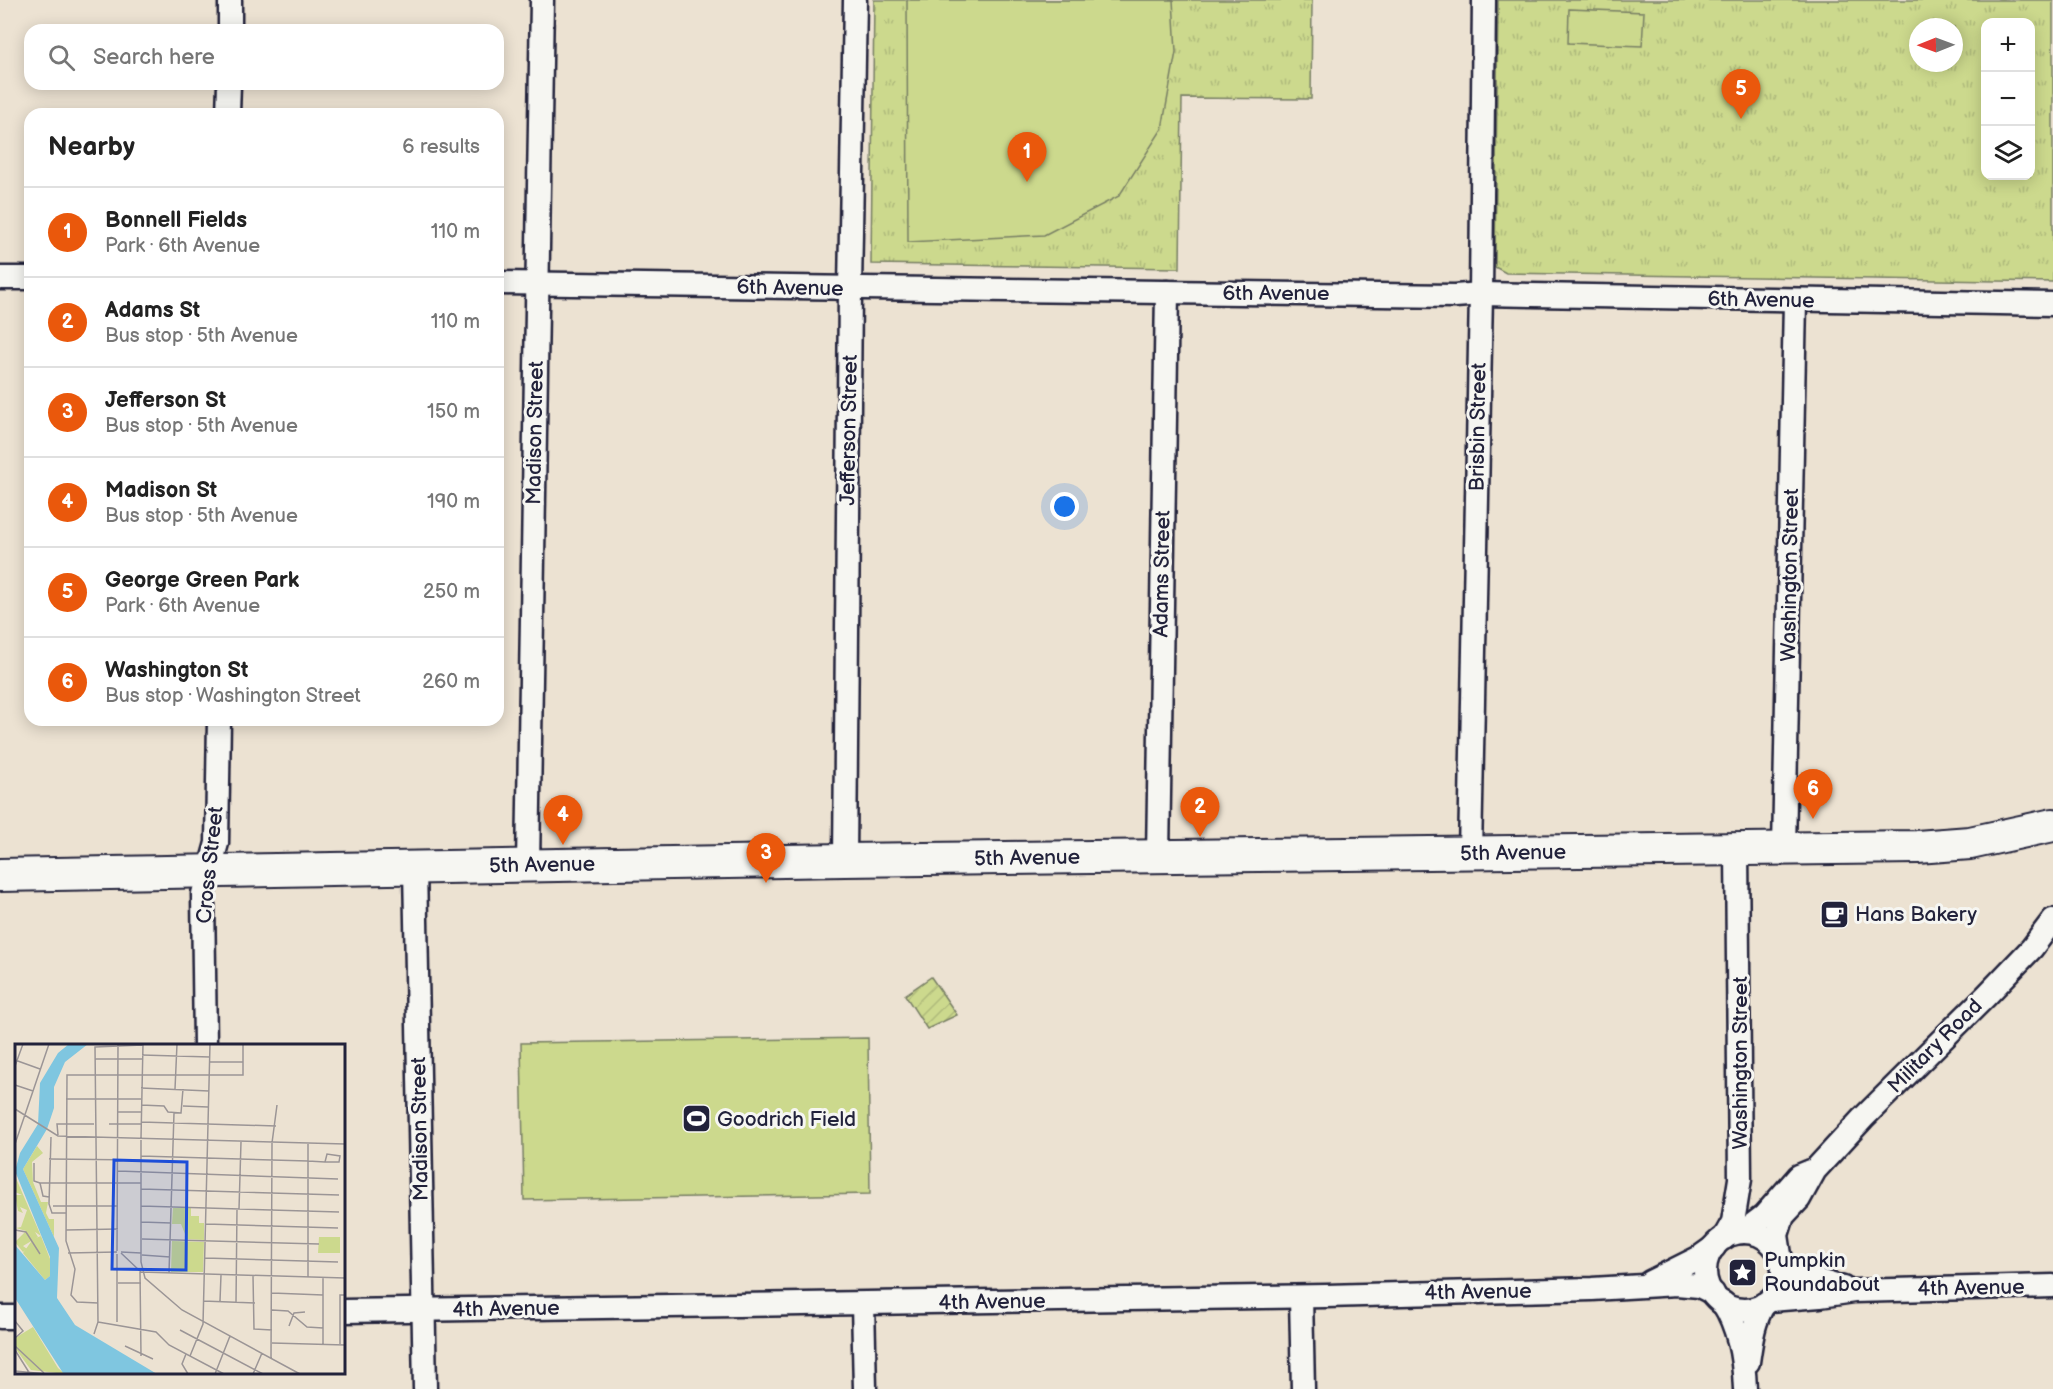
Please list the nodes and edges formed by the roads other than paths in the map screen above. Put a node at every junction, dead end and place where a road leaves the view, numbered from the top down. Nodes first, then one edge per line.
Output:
1 (230, 0) edge
2 (542, 0) edge
3 (855, 0) edge
4 (1484, 0) edge
5 (230, 24) edge
6 (229, 90) edge
7 (228, 108) edge
8 (0, 278) edge
9 (24, 278) edge
10 (504, 283) edge
11 (537, 284) junction
12 (850, 289) junction
13 (1167, 292) junction
14 (1480, 294) junction
15 (1796, 301) junction
16 (2053, 304) edge
17 (219, 726) edge
18 (2053, 825) edge
19 (1737, 849) junction
20 (1784, 849) junction
21 (1470, 854) junction
22 (1158, 856) junction
23 (845, 860) junction
24 (528, 865) junction
25 (416, 868) junction
26 (209, 871) junction
27 (0, 874) edge
28 (2053, 920) edge
29 (205, 1044) edge
30 (1815, 1170) junction
31 (1727, 1239) junction
32 (1781, 1261) junction
33 (1641, 1286) junction
34 (2053, 1286) edge
35 (1854, 1291) junction
36 (1301, 1297) junction
37 (1718, 1298) junction
38 (1767, 1302) junction
39 (863, 1304) junction
40 (423, 1310) junction
41 (345, 1311) edge
42 (1745, 1386) edge
43 (425, 1389) edge
44 (865, 1389) edge
45 (1303, 1389) edge

1 - 5 street
2 - 11 street, Madison Street
3 - 12 street, Jefferson Street
4 - 14 street, Brisbin Street
6 - 7 street
8 - 9 street
10 - 11 street, 6th Avenue
11 - 12 street, 6th Avenue
11 - 24 street, Madison Street
12 - 13 street, 6th Avenue
12 - 23 street, Jefferson Street
13 - 14 street, 6th Avenue
13 - 22 street, Adams Street
14 - 15 street, 6th Avenue
14 - 21 street, Brisbin Street
15 - 16 street, 6th Avenue
15 - 20 street, Washington Street
17 - 26 street, Cross Street
18 - 20 main road, 5th Avenue
19 - 20 main road, 5th Avenue
19 - 21 main road, 5th Avenue
19 - 31 street, Washington Street
21 - 22 main road, 5th Avenue
22 - 23 main road, 5th Avenue
23 - 24 main road, 5th Avenue
24 - 25 main road, 5th Avenue
25 - 26 main road, 5th Avenue
25 - 40 street, Madison Street
26 - 27 main road, 5th Avenue
26 - 29 street, Cross Street
28 - 30 street, Military Road
30 - 31 street, Military Road
30 - 32 street, Military Road
31 - 32 street
31 - 33 street, 4th Avenue
31 - 37 street
32 - 35 street, 4th Avenue
32 - 38 street
33 - 36 street, 4th Avenue
33 - 37 street, 4th Avenue
34 - 35 street, 4th Avenue
35 - 38 street, 4th Avenue
36 - 39 street, 4th Avenue
36 - 45 street
37 - 38 street
37 - 42 street
38 - 42 street
39 - 40 street, 4th Avenue
39 - 44 street
40 - 41 street, 4th Avenue
40 - 43 street, Madison Street

